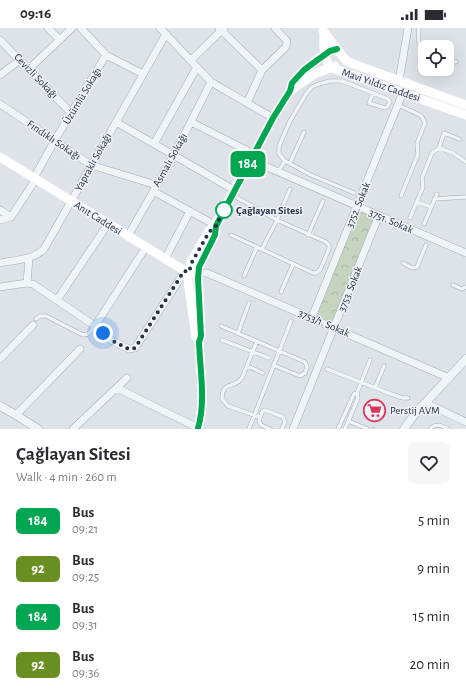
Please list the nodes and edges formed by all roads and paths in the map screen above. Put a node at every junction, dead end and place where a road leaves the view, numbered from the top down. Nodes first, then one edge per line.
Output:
1 (48, 28) edge
2 (72, 28) edge
3 (80, 28) edge
4 (160, 28) edge
5 (274, 28) edge
6 (408, 28) edge
7 (419, 28) edge
8 (222, 29) edge
9 (322, 31) edge
10 (166, 34) junction
11 (0, 40) edge
12 (60, 40) junction
13 (418, 40) edge
14 (337, 49) junction
15 (106, 55) junction
16 (324, 55) junction
17 (344, 58) junction
18 (20, 60) junction
19 (191, 60) junction
20 (197, 67) junction
21 (332, 68) junction
22 (28, 69) junction
23 (262, 70) junction
24 (143, 74) junction
25 (0, 75) edge
26 (399, 81) junction
27 (211, 82) junction
28 (290, 91) junction
29 (403, 92) junction
30 (373, 93) junction
31 (247, 103) junction
32 (0, 104) edge
33 (398, 105) junction
34 (466, 105) edge
35 (71, 113) junction
36 (466, 115) edge
37 (273, 118) junction
38 (116, 122) junction
39 (191, 122) junction
40 (304, 132) dead end
41 (459, 138) dead end
42 (55, 140) junction
43 (154, 144) junction
44 (439, 148) junction
45 (174, 155) junction
46 (0, 157) edge
47 (252, 157) junction
48 (284, 161) junction
49 (466, 162) edge
50 (290, 164) junction
51 (91, 165) junction
52 (278, 172) junction
53 (35, 179) junction
54 (155, 188) junction
55 (290, 189) dead end
56 (233, 193) junction
57 (354, 193) dead end
58 (437, 194) dead end
59 (401, 196) dead end
60 (466, 197) edge
61 (434, 199) junction
62 (323, 201) dead end
63 (72, 202) junction
64 (417, 202) junction
65 (357, 206) junction
66 (431, 207) junction
67 (0, 210) edge
68 (190, 211) junction
69 (379, 215) junction
70 (11, 217) junction
71 (410, 218) dead end
72 (0, 220) edge
73 (277, 220) junction
74 (108, 224) junction
75 (424, 224) dead end
76 (216, 226) junction
77 (231, 235) dead end
78 (308, 235) junction
79 (128, 236) junction
80 (426, 246) dead end
81 (146, 247) junction
82 (257, 247) junction
83 (262, 249) junction
84 (466, 253) edge
85 (29, 258) junction
86 (165, 259) junction
87 (0, 263) edge
88 (403, 263) dead end
89 (293, 264) junction
90 (190, 272) junction
91 (244, 276) dead end
92 (27, 282) junction
93 (453, 285) dead end
94 (0, 287) edge
95 (466, 287) edge
96 (281, 292) dead end
97 (57, 300) junction
98 (250, 303) dead end
99 (312, 317) junction
100 (291, 321) dead end
101 (34, 322) joint
102 (95, 326) junction
103 (221, 326) dead end
104 (334, 327) junction
105 (238, 333) junction
106 (222, 340) dead end
107 (256, 341) junction
108 (80, 348) dead end
109 (279, 350) junction
110 (252, 352) junction
111 (269, 358) dead end
112 (0, 359) edge
113 (466, 359) edge
114 (370, 360) dead end
115 (273, 365) junction
116 (247, 366) junction
117 (384, 366) dead end
118 (327, 369) dead end
119 (263, 373) dead end
120 (127, 378) dead end
121 (449, 378) junction
122 (361, 383) junction
123 (117, 388) junction
124 (375, 388) junction
125 (357, 393) junction
126 (408, 398) dead end
127 (426, 403) junction
128 (0, 406) edge
129 (16, 414) junction
130 (255, 415) junction
131 (260, 417) junction
132 (348, 421) junction
133 (466, 422) edge
134 (38, 429) edge
135 (74, 429) edge
136 (198, 429) edge
137 (248, 429) edge
138 (270, 429) edge
139 (282, 429) edge
140 (293, 429) edge
141 (338, 429) edge
142 (345, 429) edge
143 (368, 429) edge
144 (404, 429) edge
145 (430, 429) edge
146 (448, 429) edge

1 - 12 street
2 - 12 street
3 - 15 street
4 - 10 street
5 - 23 street
6 - 26 street
7 - 13 lane
8 - 19 street
8 - 23 street
9 - 14 main road, Mavi Yıldız Caddesi
9 - 16 main road, Mavi Yıldız Caddesi
10 - 19 street
10 - 24 street, Yapraklı Sokağı
11 - 18 street, Cevizli Sokağı
12 - 22 street
14 - 16 main road
14 - 17 main road, Mavi Yıldız Caddesi
15 - 24 street
15 - 35 street, Üzümlü Sokağı
16 - 21 main road, Mavi Yıldız Caddesi
16 - 28 main road
17 - 21 main road
17 - 26 main road, Mavi Yıldız Caddesi
18 - 22 street, Cevizli Sokağı
18 - 25 street
19 - 20 street
20 - 27 street
20 - 43 street
21 - 28 main road
21 - 29 main road, Mavi Yıldız Caddesi
22 - 35 street, Cevizli Sokağı
23 - 31 street
24 - 38 street, Yapraklı Sokağı
26 - 34 main road, Mavi Yıldız Caddesi
27 - 31 street
27 - 39 street, Asmalı Sokağı
28 - 37 main road
29 - 33 street, 3752. Sokak
29 - 36 main road, Mavi Yıldız Caddesi
30 - 30 lane
30 - 48 lane
31 - 37 street
32 - 42 street, Fındıklı Sokağı
33 - 59 lane
33 - 65 street, 3752. Sokak
35 - 42 street, Üzümlü Sokağı
37 - 47 main road
38 - 43 street
38 - 51 street, Yapraklı Sokağı
39 - 45 street, Asmalı Sokağı
39 - 47 street, 3751. Sokak
40 - 50 lane
41 - 44 lane
42 - 51 street, Fındıklı Sokağı
42 - 53 street, Üzümlü Sokağı
43 - 45 street
44 - 49 lane
44 - 64 lane
45 - 54 street, Asmalı Sokağı
45 - 56 street
46 - 53 main road, Anıt Caddesi
47 - 52 street, 3751. Sokak
47 - 56 main road
48 - 50 lane
48 - 52 lane
50 - 57 lane
51 - 54 street, Fındıklı Sokağı
51 - 63 street, Yapraklı Sokağı
52 - 65 street, 3751. Sokak
53 - 63 main road, Anıt Caddesi
53 - 70 street, Üzümlü Sokağı
54 - 68 street, Fındıklı Sokağı
54 - 79 street, Asmalı Sokağı
55 - 73 lane
56 - 73 lane
56 - 76 main road
58 - 61 lane
60 - 61 lane
61 - 66 lane
62 - 78 lane
63 - 74 main road, Anıt Caddesi
63 - 85 street, Yapraklı Sokağı
64 - 66 lane
64 - 71 lane
65 - 69 street, 3751. Sokak
65 - 99 street, 3752. Sokak
66 - 75 lane
67 - 70 street
68 - 76 street, Fındıklı Sokağı
68 - 86 street
69 - 84 street, 3751. Sokak
69 - 104 street, 3753. Sokak
70 - 72 street
73 - 78 lane
73 - 83 lane
74 - 79 main road, Anıt Caddesi
74 - 97 street
76 - 90 main road
77 - 82 lane
78 - 89 lane
79 - 81 main road, Anıt Caddesi
80 - 88 lane
81 - 86 main road, Anıt Caddesi
81 - 102 street
82 - 83 lane
82 - 91 lane
83 - 89 lane
85 - 87 street, Yapraklı Sokağı
85 - 92 street
86 - 90 main road, Anıt Caddesi
89 - 96 lane
90 - 99 street, 3753/1. Sokak
90 - 102 street
90 - 136 main road
92 - 94 street
92 - 97 street
93 - 95 lane
97 - 102 street
98 - 105 lane
99 - 104 street, 3753/1. Sokak
100 - 109 lane
101 - 102 lane
101 - 112 street
103 - 105 lane
104 - 121 street, 3753/1. Sokak
104 - 140 street, 3753. Sokak
105 - 107 lane
106 - 110 lane
107 - 109 lane
107 - 110 lane
108 - 129 street
109 - 115 lane
109 - 115 lane
110 - 111 lane
110 - 116 lane
113 - 121 street
114 - 122 lane
115 - 130 lane
116 - 119 lane
116 - 130 lane
117 - 124 lane
118 - 122 lane
120 - 123 street
121 - 127 street
122 - 124 lane
122 - 125 lane
123 - 135 street
123 - 136 street
124 - 126 lane
125 - 132 lane
125 - 141 lane
127 - 133 street
127 - 144 street
128 - 129 street
129 - 134 street
130 - 131 lane
130 - 137 lane
131 - 138 lane
131 - 139 lane
132 - 142 lane
132 - 143 lane
145 - 146 lane

